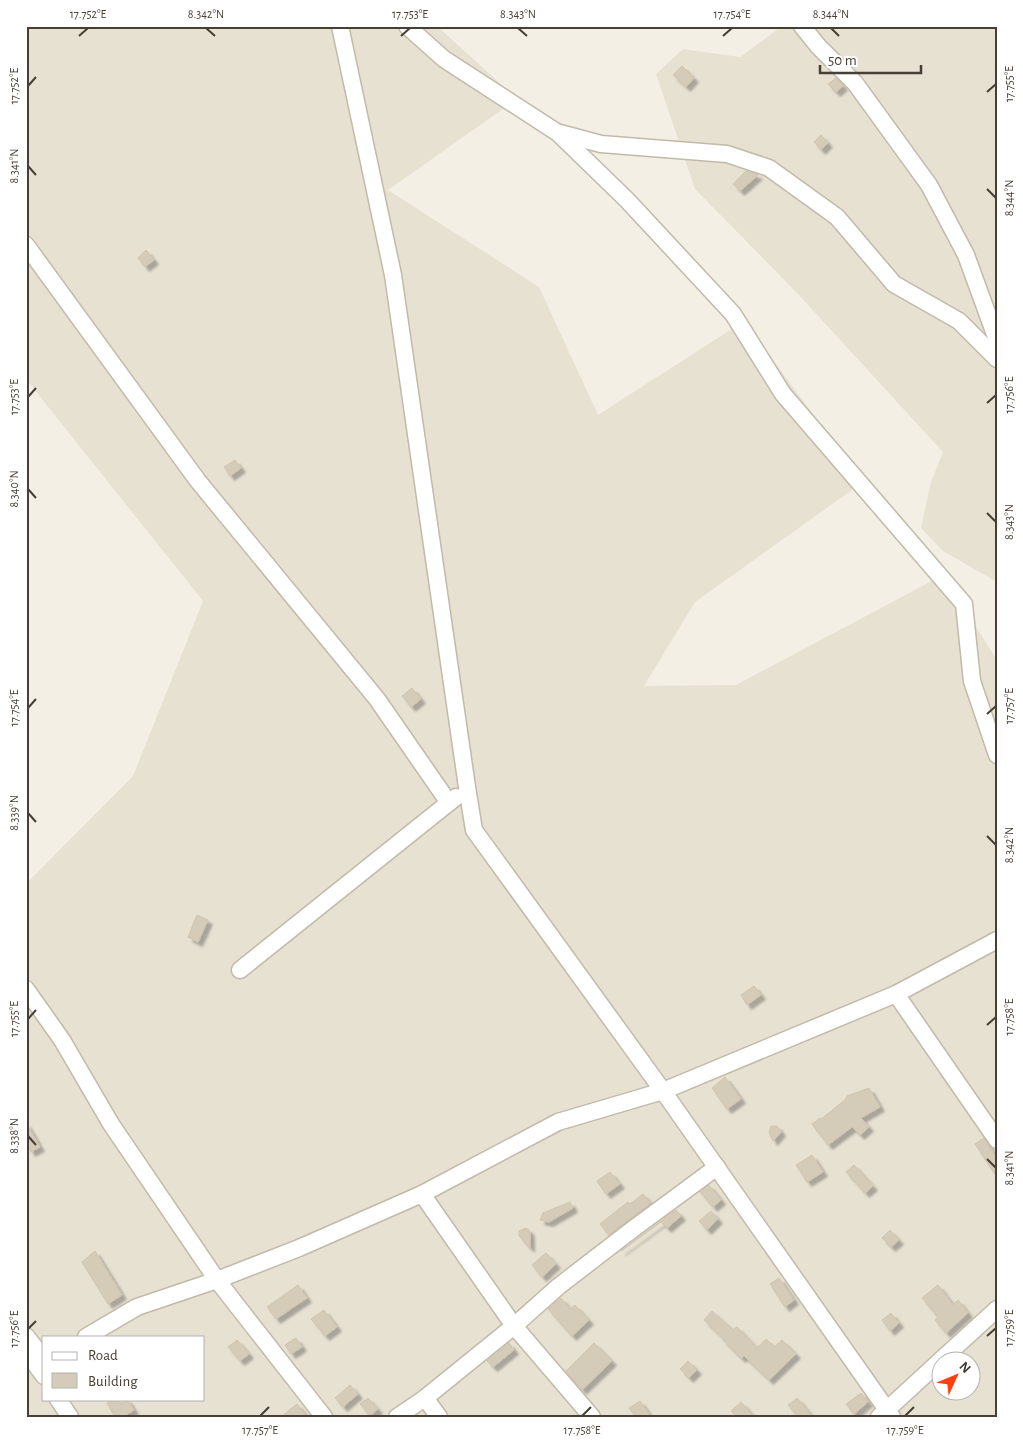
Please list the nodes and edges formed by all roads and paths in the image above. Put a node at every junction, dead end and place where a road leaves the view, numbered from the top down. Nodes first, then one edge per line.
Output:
1 (340, 26) edge
2 (407, 26) edge
3 (802, 26) edge
4 (558, 133) junction
5 (26, 245) edge
6 (997, 340) edge
7 (997, 359) edge
8 (997, 755) edge
9 (466, 787) junction
10 (449, 803) junction
11 (997, 940) edge
12 (240, 970) dead end
13 (26, 989) edge
14 (896, 994) junction
15 (663, 1091) junction
16 (997, 1140) edge
17 (716, 1167) junction
18 (422, 1194) junction
19 (217, 1280) junction
20 (997, 1308) edge
21 (514, 1326) junction
22 (26, 1336) edge
23 (88, 1336) edge
24 (953, 1350) edge
25 (38, 1368) edge
26 (930, 1372) edge
27 (425, 1398) junction
28 (59, 1400) edge
29 (886, 1415) edge
30 (70, 1417) edge
31 (324, 1417) edge
32 (398, 1417) edge
33 (439, 1417) edge
34 (592, 1417) edge

1 - 9 street
2 - 4 street
3 - 6 street
4 - 7 street
4 - 8 street
5 - 10 street
9 - 10 street
9 - 15 street
10 - 12 street
11 - 14 street
13 - 19 street
14 - 15 street
14 - 16 street
15 - 17 street
15 - 18 street
17 - 21 street
17 - 29 street
18 - 19 street
18 - 21 street
19 - 23 street
19 - 31 street
20 - 24 street
21 - 27 street
21 - 34 street
22 - 25 street
26 - 29 street
27 - 32 street
27 - 33 street
28 - 30 street

